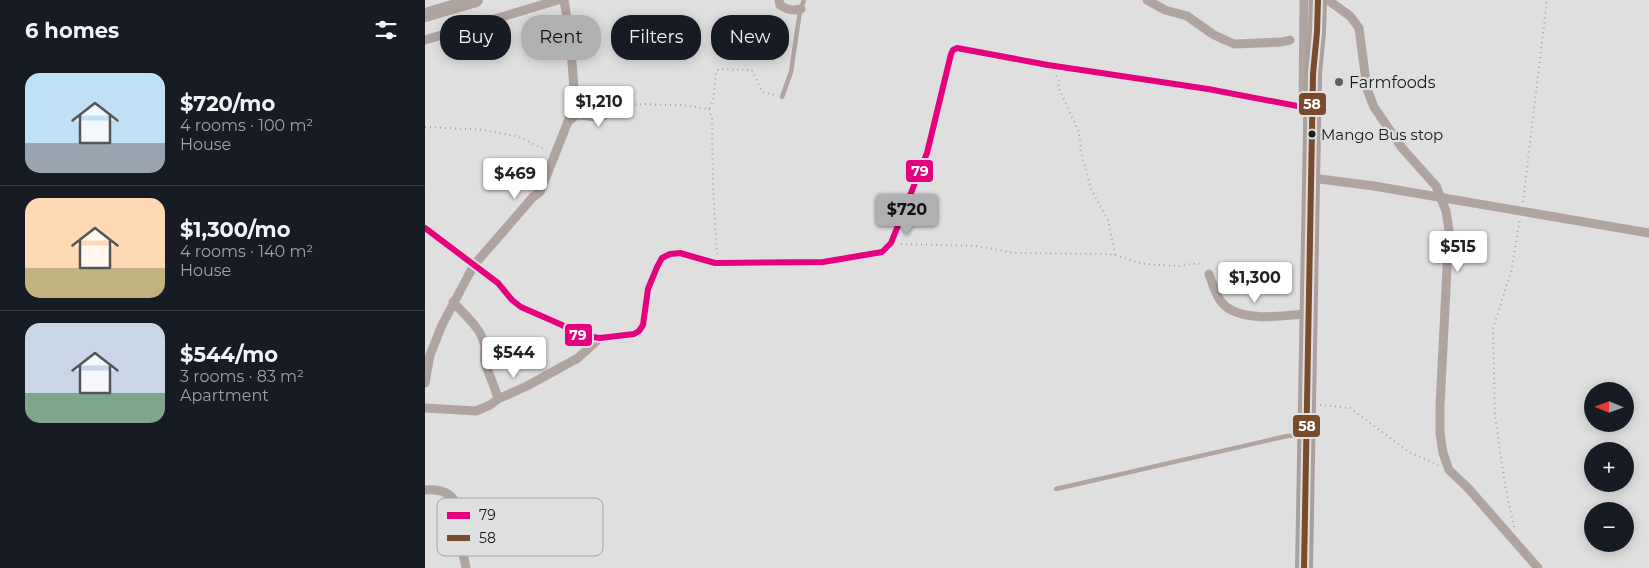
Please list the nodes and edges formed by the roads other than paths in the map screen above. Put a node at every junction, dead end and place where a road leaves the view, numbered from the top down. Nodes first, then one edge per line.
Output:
1 (476, 0) edge
2 (558, 0) edge
3 (564, 0) edge
4 (779, 0) edge
5 (1147, 0) edge
6 (1303, 0) edge
7 (1310, 0) edge
8 (1318, 0) edge
9 (1327, 0) edge
10 (803, 4) edge
11 (425, 15) edge
12 (425, 40) edge
13 (1290, 40) dead end
14 (1313, 74) junction
15 (782, 97) road end
16 (616, 108) road end
17 (1308, 109) junction
18 (567, 124) junction
19 (1312, 178) junction
20 (1442, 197) junction
21 (425, 228) edge
22 (1649, 233) edge
23 (474, 265) junction
24 (1209, 274) road end
25 (453, 302) junction
26 (1310, 313) junction
27 (600, 338) junction
28 (425, 383) edge
29 (498, 399) junction
30 (425, 408) edge
31 (1307, 435) junction
32 (1056, 489) dead end
33 (425, 490) edge
34 (452, 498) edge
35 (1304, 568) edge
36 (1538, 568) edge

1 - 11 main road
2 - 12 street
3 - 18 street
4 - 10 street
5 - 13 street
6 - 17 street
7 - 14 highway
8 - 14 highway
9 - 20 street
10 - 15 lane
14 - 17 highway
16 - 18 street
17 - 19 highway
17 - 27 street
18 - 23 street
19 - 20 street
19 - 26 highway
20 - 22 street
20 - 36 street
21 - 23 street
23 - 25 street
23 - 27 street
24 - 26 street
25 - 28 street
25 - 29 street
26 - 31 highway
27 - 29 street
29 - 30 street
31 - 32 lane
31 - 35 highway
33 - 34 street

